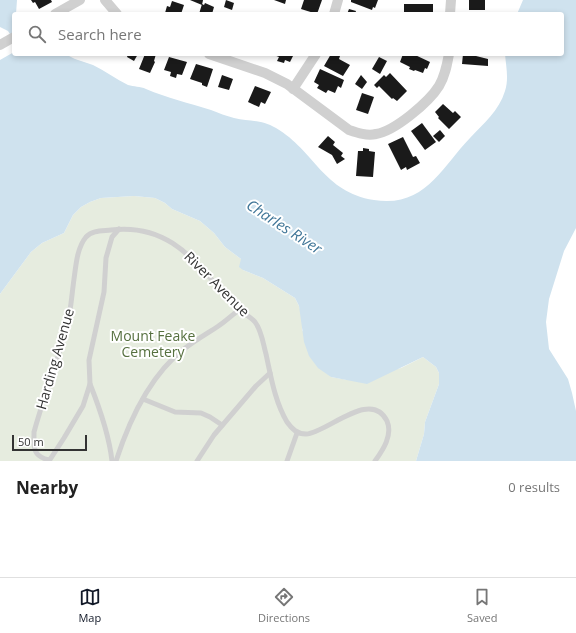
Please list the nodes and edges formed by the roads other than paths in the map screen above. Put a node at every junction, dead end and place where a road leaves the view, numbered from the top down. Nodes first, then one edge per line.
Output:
1 (80, 0) edge
2 (105, 0) edge
3 (338, 0) edge
4 (451, 0) edge
5 (59, 12) edge
6 (115, 12) edge
7 (335, 12) edge
8 (450, 12) edge
9 (12, 38) edge
10 (0, 45) edge
11 (215, 56) edge
12 (315, 56) edge
13 (449, 56) edge
14 (293, 89) junction
15 (119, 229) junction
16 (239, 310) junction
17 (270, 373) junction
18 (90, 384) junction
19 (144, 399) junction
20 (222, 425) junction
21 (297, 433) junction
22 (49, 461) edge
23 (112, 461) edge
24 (116, 461) edge
25 (197, 461) edge
26 (287, 461) edge
27 (375, 461) edge

1 - 5 street
2 - 6 street
3 - 7 street
4 - 8 street
9 - 10 street
11 - 14 street
12 - 14 street
13 - 14 street
15 - 16 lane, River Avenue
15 - 18 lane
15 - 22 lane, Harding Avenue
16 - 17 lane, River Avenue
16 - 19 lane
17 - 20 lane
17 - 21 lane, River Avenue
18 - 22 lane
18 - 23 lane
19 - 20 lane
19 - 24 lane
20 - 25 lane
21 - 26 lane
21 - 27 lane

